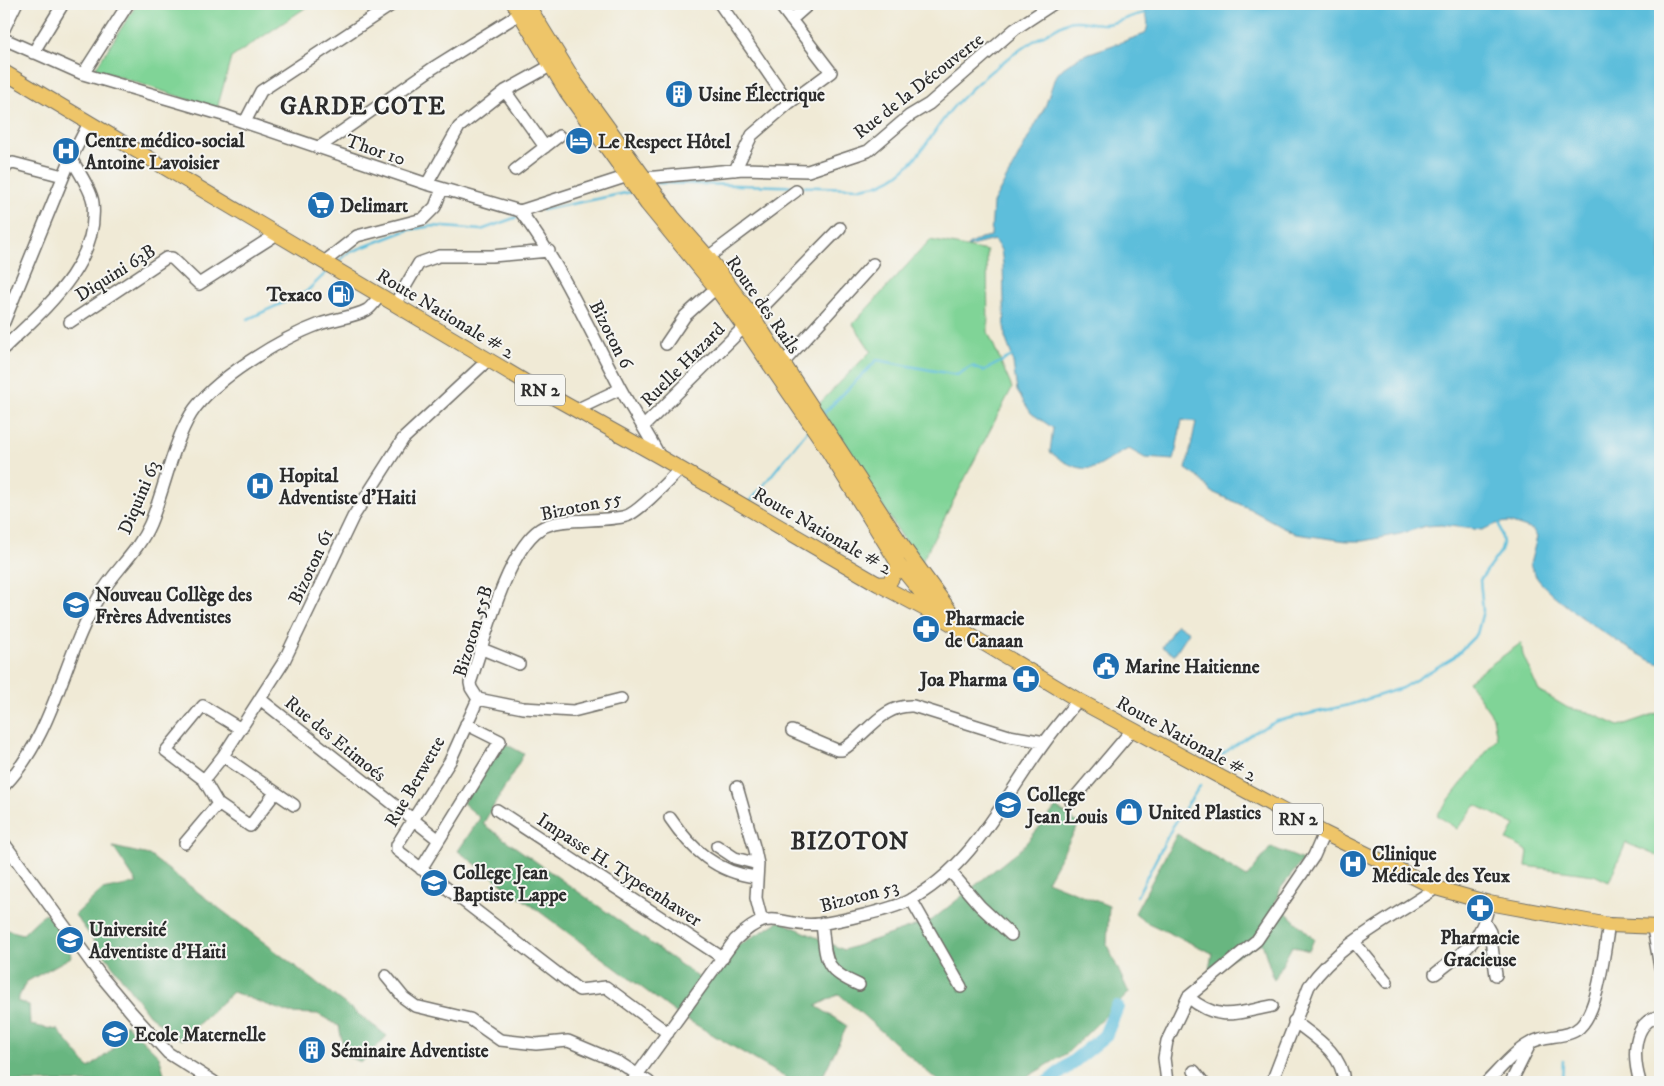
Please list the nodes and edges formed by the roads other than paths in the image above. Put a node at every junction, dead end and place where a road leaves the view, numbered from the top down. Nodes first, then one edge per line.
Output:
1 (16, 4) edge
2 (63, 4) edge
3 (128, 4) edge
4 (393, 4) edge
5 (720, 4) edge
6 (779, 4) edge
7 (809, 4) edge
8 (1053, 4) edge
9 (521, 7) edge
10 (791, 20) junction
11 (4, 29) edge
12 (4, 39) edge
13 (33, 53) junction
14 (552, 66) junction
15 (4, 72) edge
16 (83, 74) junction
17 (505, 91) junction
18 (788, 104) junction
19 (245, 122) junction
20 (89, 123) junction
21 (559, 136) dead end
22 (545, 147) junction
23 (318, 148) junction
24 (71, 158) junction
25 (4, 170) edge
26 (515, 170) dead end
27 (734, 170) junction
28 (63, 176) junction
29 (634, 179) junction
30 (427, 184) junction
31 (442, 189) junction
32 (796, 191) dead end
33 (652, 199) junction
34 (520, 210) junction
35 (840, 228) dead end
36 (277, 234) junction
37 (549, 251) junction
38 (708, 256) junction
39 (324, 262) junction
40 (873, 264) dead end
41 (716, 288) junction
42 (4, 289) edge
43 (15, 293) junction
44 (380, 296) junction
45 (395, 304) junction
46 (4, 322) edge
47 (70, 322) dead end
48 (748, 322) junction
49 (666, 344) dead end
50 (4, 348) edge
51 (488, 360) junction
52 (782, 363) junction
53 (620, 389) junction
54 (576, 410) junction
55 (810, 414) junction
56 (644, 426) junction
57 (823, 434) junction
58 (660, 457) junction
59 (680, 469) junction
60 (533, 534) joint
61 (899, 565) junction
62 (878, 584) junction
63 (940, 617) junction
64 (964, 631) junction
65 (482, 650) junction
66 (519, 664) dead end
67 (260, 699) junction
68 (478, 699) junction
69 (621, 699) dead end
70 (1078, 700) junction
71 (466, 724) junction
72 (241, 729) junction
73 (792, 730) dead end
74 (1132, 730) junction
75 (1045, 742) junction
76 (223, 756) junction
77 (204, 780) junction
78 (4, 786) edge
79 (737, 788) dead end
80 (275, 793) junction
81 (1071, 802) dead end
82 (218, 804) junction
83 (294, 805) dead end
84 (497, 810) dead end
85 (670, 818) dead end
86 (413, 821) junction
87 (1324, 833) junction
88 (439, 840) junction
89 (4, 843) edge
90 (185, 843) dead end
91 (717, 846) dead end
92 (758, 864) junction
93 (421, 869) junction
94 (950, 870) junction
95 (756, 877) junction
96 (1436, 888) junction
97 (911, 899) junction
98 (1489, 903) junction
99 (762, 921) junction
100 (822, 923) junction
101 (1485, 923) junction
102 (1609, 925) junction
103 (1656, 927) edge
104 (1011, 935) dead end
105 (1354, 942) junction
106 (723, 958) junction
107 (1660, 967) edge
108 (1435, 974) dead end
109 (1496, 975) dead end
110 (386, 976) dead end
111 (1387, 982) dead end
112 (859, 986) dead end
113 (961, 987) dead end
114 (1188, 997) junction
115 (1272, 1006) dead end
116 (1660, 1016) edge
117 (1294, 1021) junction
118 (668, 1034) junction
119 (1531, 1043) junction
120 (1194, 1072) dead end
121 (635, 1079) edge
122 (214, 1082) edge
123 (649, 1082) edge
124 (1167, 1082) edge
125 (1203, 1082) edge
126 (1272, 1082) edge
127 (1344, 1082) edge
128 (1487, 1082) edge
129 (1511, 1082) edge
130 (1640, 1082) edge

1 - 11 street
2 - 13 street
3 - 16 street
4 - 19 street
5 - 18 street
6 - 10 street
7 - 10 street
8 - 27 street, Rue de la Découverte
9 - 14 main road, Route des Rails
9 - 23 street
9 - 29 main road, Route des Rails
10 - 18 street
12 - 13 street, Thor 10
13 - 16 street, Thor 10
14 - 17 street
14 - 29 main road, Route des Rails
15 - 20 main road, Route Nationale # 2 / RN 2
16 - 19 street, Thor 10
17 - 22 street
17 - 30 street
18 - 27 street
19 - 23 street, Thor 10
20 - 24 street
20 - 36 main road, Route Nationale # 2 / RN 2
21 - 22 street
22 - 26 street
23 - 30 street, Thor 10
24 - 28 street
24 - 50 street
25 - 28 street
27 - 29 street, Rue de la Découverte
28 - 43 street
29 - 33 main road, Route des Rails
29 - 34 street
30 - 31 street, Thor 10
31 - 34 street, Thor 10
31 - 39 street
32 - 38 street
33 - 38 main road, Route des Rails
33 - 41 main road, Route des Rails
34 - 37 street, Bizoton 6
35 - 48 street, Ruelle Hazard
36 - 39 main road, Route Nationale # 2 / RN 2
36 - 47 street, Diquini 63B
37 - 45 street
37 - 53 street, Bizoton 6
38 - 48 main road, Route des Rails
39 - 44 main road, Route Nationale # 2 / RN 2
40 - 52 street
41 - 48 main road, Route des Rails
41 - 49 street
42 - 43 street
43 - 46 street
44 - 45 main road, Route Nationale # 2 / RN 2
44 - 78 street, Diquini 63
45 - 51 main road, Route Nationale # 2 / RN 2
48 - 52 main road, Route des Rails
48 - 55 main road, Route des Rails
48 - 56 street, Ruelle Hazard
51 - 54 main road, Route Nationale # 2 / RN 2
51 - 67 street, Bizoton 61
52 - 55 main road, Route des Rails
53 - 54 street
53 - 56 street, Bizoton 6
54 - 58 main road, Route Nationale # 2 / RN 2
55 - 57 main road, Route des Rails
56 - 58 street, Bizoton 6
57 - 61 main road, Route des Rails
57 - 64 main road, Route des Rails
58 - 59 main road, Route Nationale # 2 / RN 2
59 - 60 street, Bizoton 55
59 - 62 main road, Route Nationale # 2 / RN 2
60 - 65 street, Bizoton 55B
61 - 62 main road
61 - 63 main road, Route des Rails
62 - 63 main road, Route Nationale # 2 / RN 2
63 - 64 main road, Route Nationale # 2 / RN 2
64 - 70 main road, Route Nationale # 2 / RN 2
65 - 66 street
65 - 68 street, Bizoton 55B
67 - 72 street, Bizoton 61
67 - 86 street, Rue des Etimoés
68 - 69 street, Bizoton 55B
68 - 71 street, Rue Berwette
70 - 74 main road, Route Nationale # 2 / RN 2
70 - 75 street, Bizoton 53
71 - 86 street, Rue Berwette
71 - 88 street
72 - 76 street, Bizoton 61
72 - 77 street
73 - 75 street
74 - 81 street
74 - 87 main road, Route Nationale # 2 / RN 2
75 - 94 street, Bizoton 53
76 - 77 street, Bizoton 61
76 - 80 street
77 - 82 street
79 - 92 street
80 - 82 street
80 - 83 street
82 - 90 street
84 - 106 street, Impasse H. Typeenhawer
85 - 95 street
86 - 88 street, Rue des Etimoés
86 - 93 street, Rue Berwette
87 - 96 main road, Route Nationale # 2 / RN 2
87 - 114 street
88 - 93 street
89 - 122 street
91 - 92 street
92 - 95 street
93 - 118 street, Rue Berwette
94 - 97 street, Bizoton 53
94 - 104 street
95 - 99 street
96 - 98 main road, Route Nationale # 2 / RN 2
96 - 105 street
97 - 100 street, Bizoton 53
97 - 113 street
98 - 101 street
98 - 102 main road, Route Nationale # 2 / RN 2
99 - 100 street, Bizoton 53
99 - 106 street
100 - 112 street
101 - 108 street
101 - 109 street
102 - 103 main road, Route Nationale # 2 / RN 2
102 - 119 street
103 - 107 street
105 - 111 street
105 - 117 street
106 - 118 street
110 - 121 street
114 - 115 street
114 - 124 street
116 - 130 street
117 - 126 street
117 - 127 street
118 - 121 street
119 - 128 street
119 - 129 street
120 - 125 street
121 - 123 street

